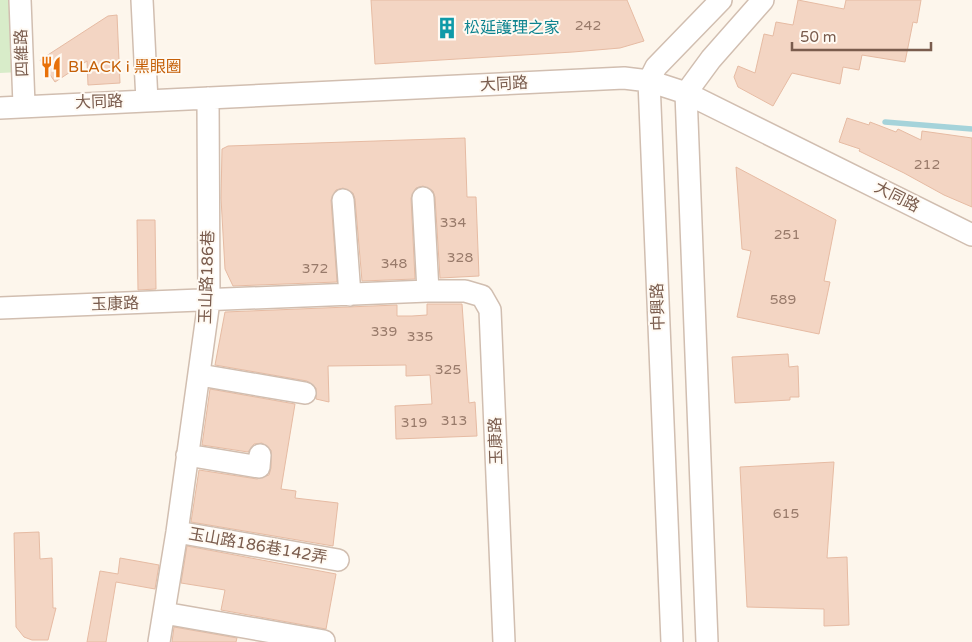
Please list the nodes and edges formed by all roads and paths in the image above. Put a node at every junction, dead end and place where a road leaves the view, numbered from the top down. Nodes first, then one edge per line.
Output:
1 (20, 0) edge
2 (142, 0) edge
3 (721, 0) edge
4 (762, 0) edge
5 (648, 81) junction
6 (686, 93) junction
7 (208, 98) junction
8 (147, 100) junction
9 (24, 105) junction
10 (0, 108) edge
11 (423, 198) dead end
12 (343, 200) dead end
13 (972, 235) edge
14 (428, 291) junction
15 (350, 295) junction
16 (209, 301) junction
17 (0, 308) edge
18 (200, 375) junction
19 (305, 393) dead end
20 (188, 455) junction
21 (260, 455) dead end
22 (177, 532) junction
23 (338, 560) dead end
24 (164, 613) junction
25 (324, 641) edge
26 (159, 642) edge
27 (504, 642) edge
28 (672, 642) edge
29 (707, 642) edge

1 - 9 street, 四維路
2 - 8 street
3 - 5 street
4 - 6 street
5 - 6 street, 大同路
5 - 7 street, 大同路
5 - 28 street, 中興路
6 - 13 street, 大同路
6 - 29 street
7 - 8 street, 大同路
7 - 16 street, 玉山路186巷
8 - 9 street, 大同路
9 - 10 street, 大同路
11 - 14 street
12 - 15 street
14 - 15 street, 玉康路
14 - 27 street, 玉康路
15 - 16 street, 玉康路
16 - 17 street, 玉康路
16 - 18 street, 玉山路186巷
18 - 19 street
18 - 20 street, 玉山路186巷
20 - 21 street
20 - 22 street, 玉山路186巷
22 - 23 street, 玉山路186巷142弄
22 - 24 street, 玉山路186巷
24 - 25 street
24 - 26 street, 玉山路186巷

